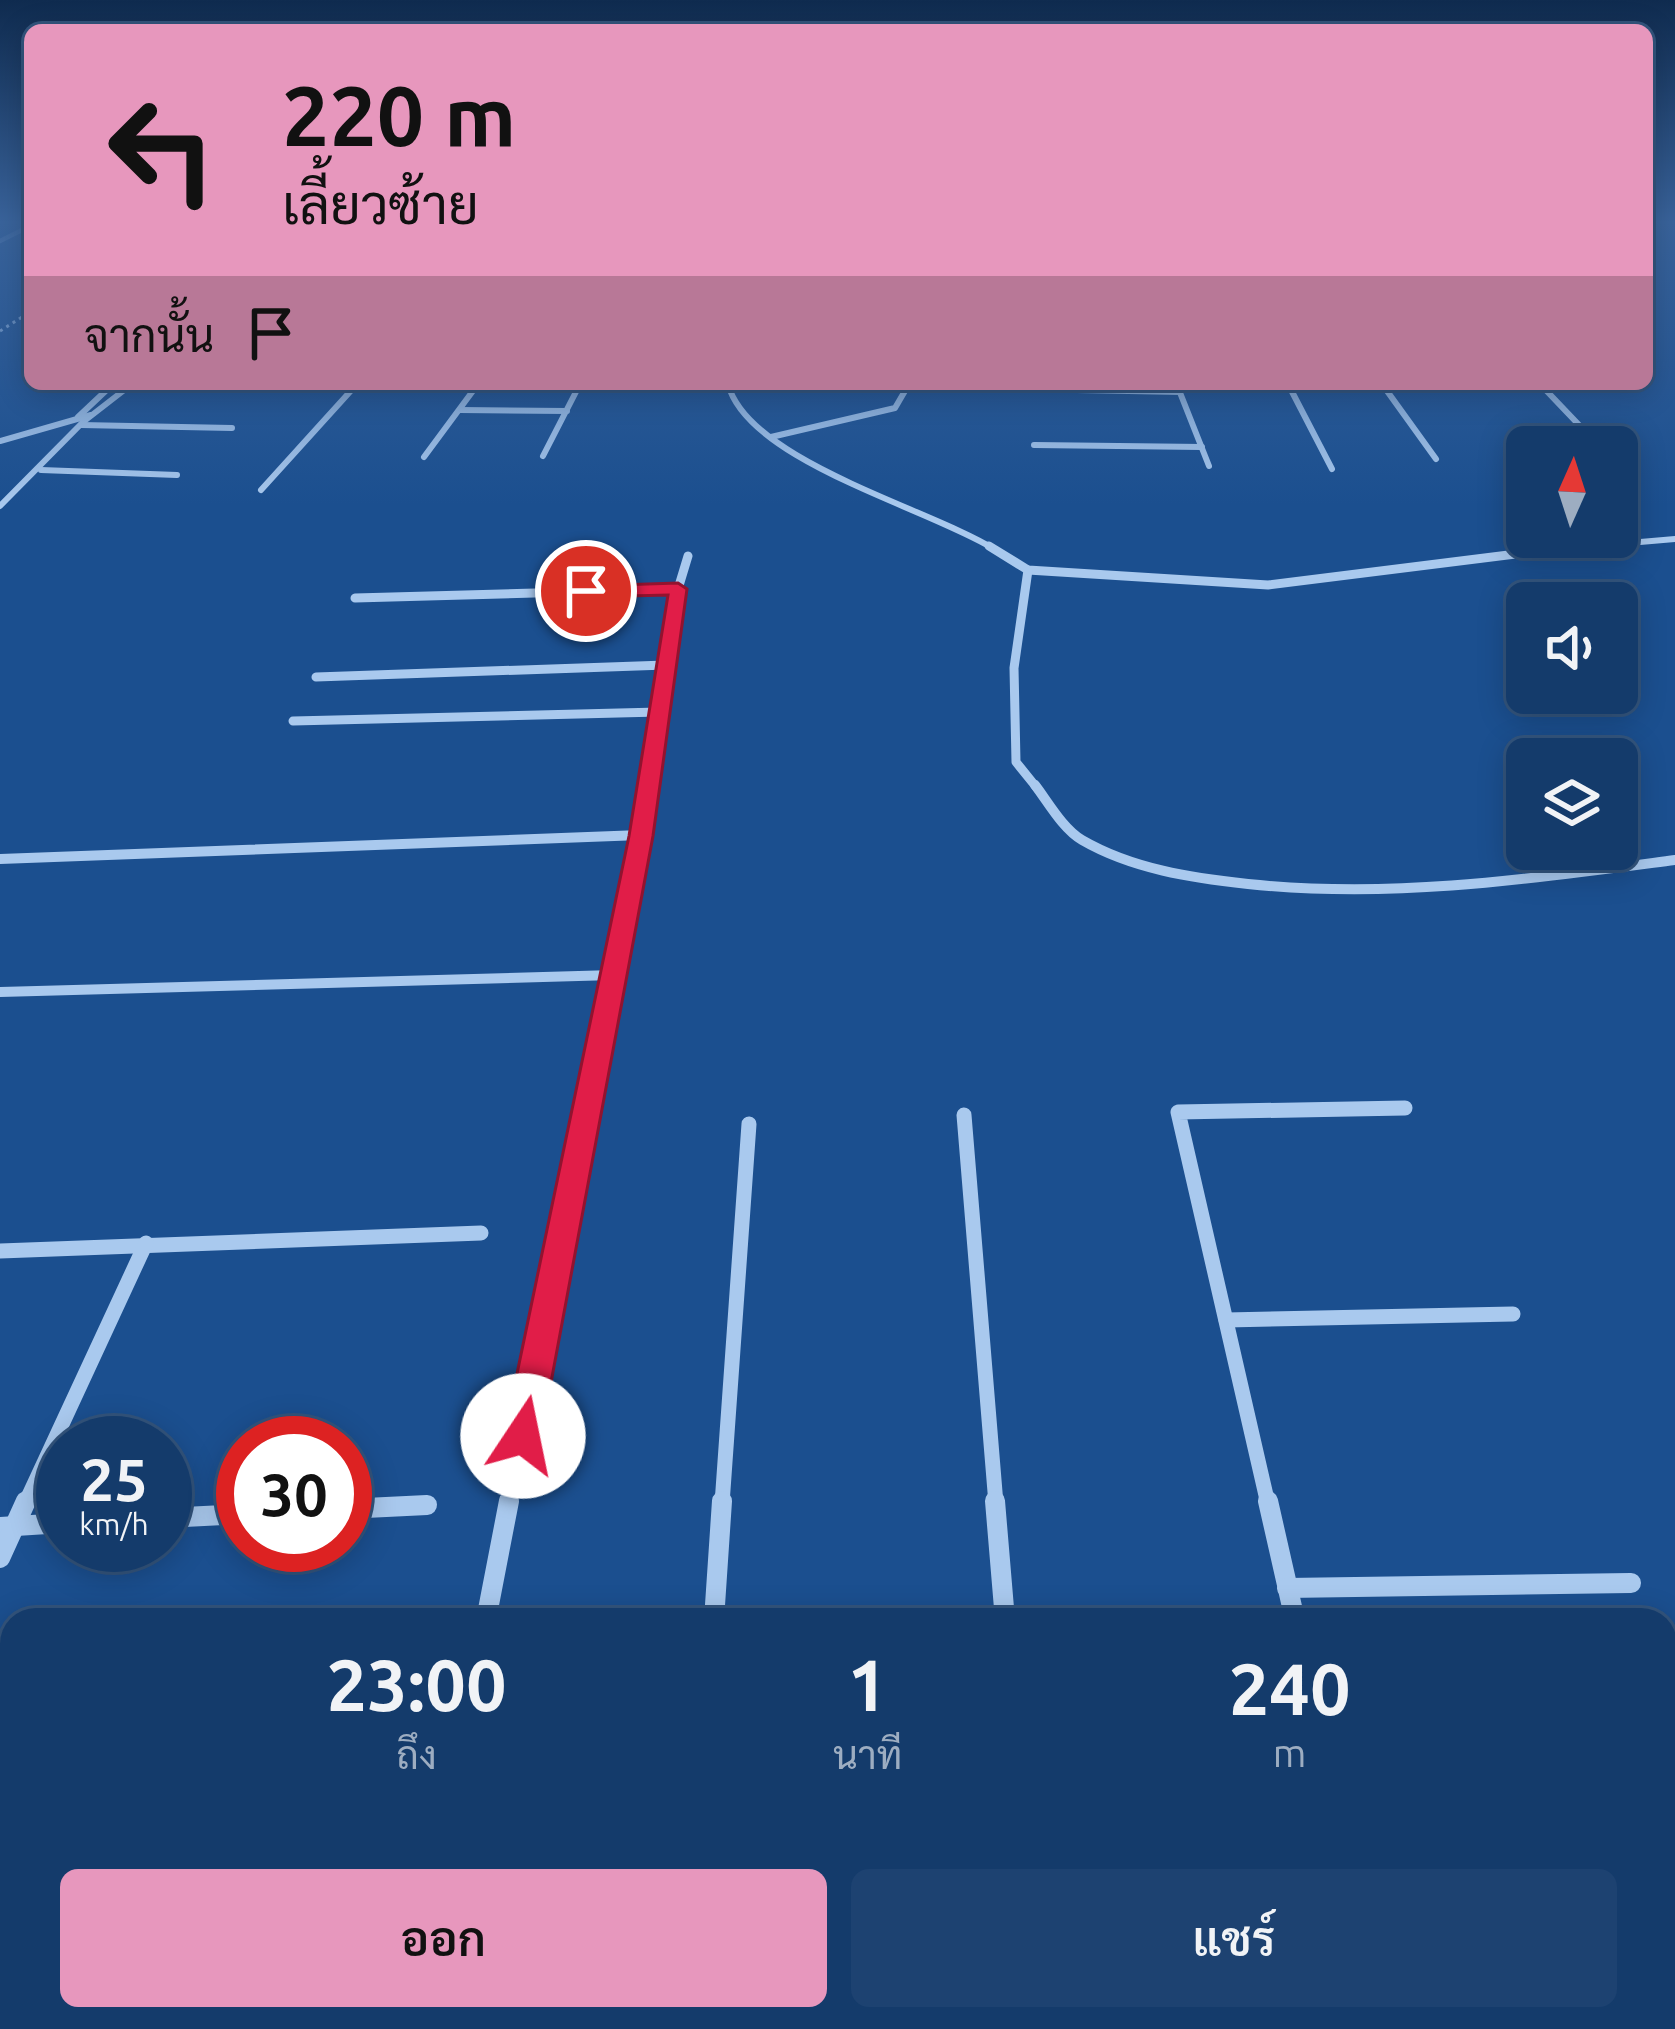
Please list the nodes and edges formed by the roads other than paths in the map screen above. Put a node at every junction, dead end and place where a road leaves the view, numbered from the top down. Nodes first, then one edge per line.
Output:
1 (107, 390) edge
2 (125, 390) edge
3 (352, 390) edge
4 (474, 390) edge
5 (577, 390) edge
6 (730, 390) edge
7 (905, 390) edge
8 (1179, 390) edge
9 (1291, 390) edge
10 (1386, 390) edge
11 (1546, 390) edge
12 (460, 410) junction
13 (567, 410) junction
14 (80, 421) junction
15 (1580, 426) edge
16 (232, 428) dead end
17 (770, 437) junction
18 (0, 441) edge
19 (1034, 445) dead end
20 (1202, 447) junction
21 (543, 456) dead end
22 (424, 457) dead end
23 (1436, 459) dead end
24 (1209, 466) dead end
25 (1332, 469) dead end
26 (40, 470) junction
27 (177, 475) dead end
28 (261, 490) dead end
29 (0, 506) edge
30 (1675, 539) edge
31 (688, 556) dead end
32 (1028, 570) junction
33 (678, 589) junction
34 (355, 598) dead end
35 (666, 665) junction
36 (316, 676) dead end
37 (659, 712) junction
38 (293, 721) dead end
39 (641, 836) junction
40 (0, 859) edge
41 (1675, 860) edge
42 (614, 976) junction
43 (0, 992) edge
44 (1405, 1108) dead end
45 (964, 1115) dead end
46 (749, 1124) dead end
47 (481, 1234) dead end
48 (146, 1243) junction
49 (0, 1251) edge
50 (1513, 1314) dead end
51 (1226, 1320) junction
52 (428, 1505) dead end
53 (372, 1508) edge
54 (8, 1526) edge
55 (0, 1558) edge
56 (1631, 1583) dead end
57 (1287, 1588) junction
58 (488, 1608) edge
59 (715, 1608) edge
60 (1004, 1608) edge
61 (1291, 1608) edge

1 - 14 street
2 - 14 street
3 - 28 street
4 - 12 street
5 - 13 street
6 - 17 street
7 - 17 street
8 - 20 street
9 - 25 street
10 - 23 street
11 - 15 street
12 - 13 street
12 - 22 street
13 - 21 street
14 - 16 street
14 - 18 street
14 - 26 street
17 - 32 street
19 - 20 street
20 - 24 street
26 - 27 street
26 - 29 street
30 - 32 street
31 - 33 street
32 - 41 street
33 - 34 street
33 - 35 street
35 - 36 street
35 - 37 street
37 - 38 street
37 - 39 street
39 - 40 street
39 - 42 street
42 - 43 street
42 - 58 street
44 - 51 street
45 - 60 street
46 - 59 street
47 - 48 street
48 - 49 street
48 - 54 street
50 - 51 street
51 - 57 street
52 - 53 street
54 - 55 street
56 - 57 street
57 - 61 street

